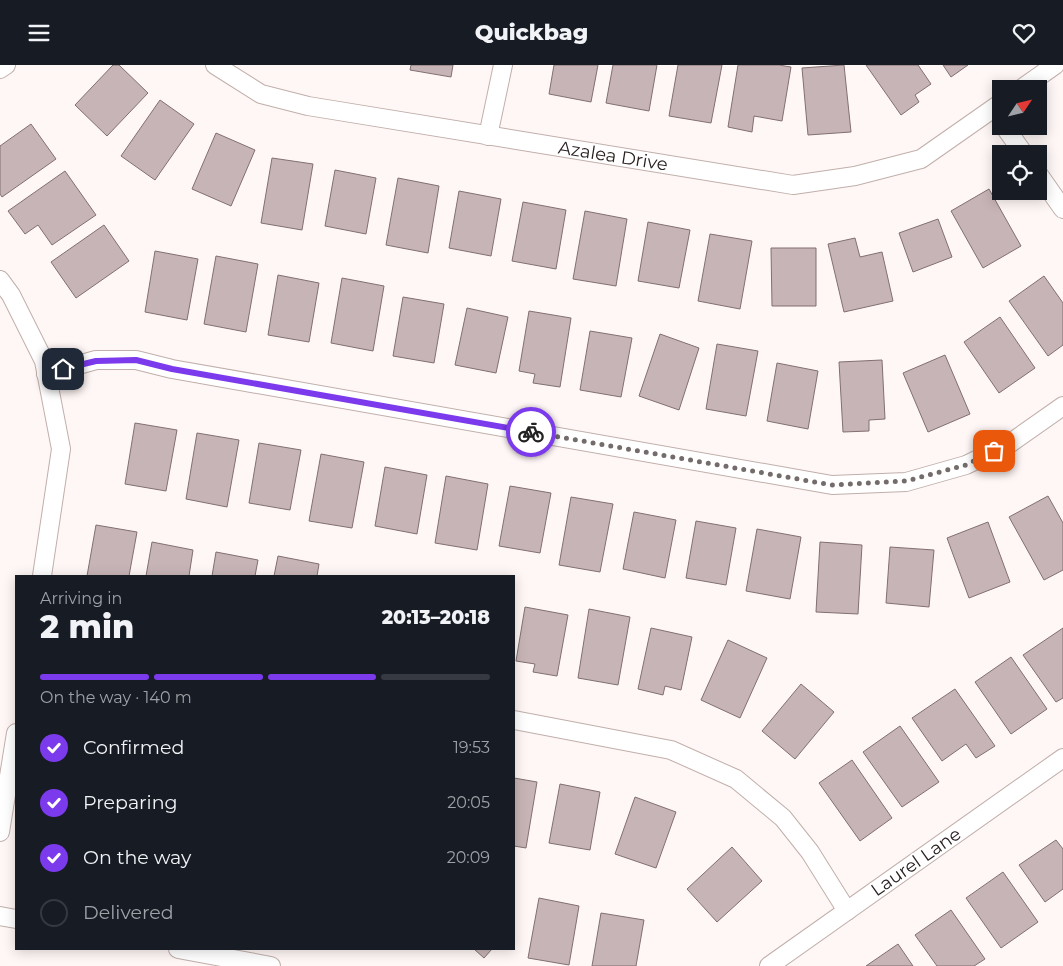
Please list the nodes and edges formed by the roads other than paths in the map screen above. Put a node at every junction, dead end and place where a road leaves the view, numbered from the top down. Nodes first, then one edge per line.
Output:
1 (6, 65) edge
2 (216, 65) edge
3 (503, 65) edge
4 (1055, 65) edge
5 (0, 69) edge
6 (1034, 80) edge
7 (992, 115) edge
8 (488, 135) junction
9 (1047, 186) edge
10 (1063, 209) edge
11 (0, 281) edge
12 (46, 374) junction
13 (1063, 407) edge
14 (42, 575) edge
15 (515, 720) edge
16 (15, 739) edge
17 (1063, 758) edge
18 (0, 832) edge
19 (847, 911) junction
20 (0, 916) edge
21 (15, 919) edge
22 (183, 950) edge
23 (271, 966) edge
24 (769, 966) edge

1 - 5 street
2 - 8 street, Azalea Drive
3 - 8 street
4 - 6 street
7 - 8 street, Azalea Drive
9 - 10 street
11 - 12 street
12 - 13 street
12 - 14 street
15 - 19 street
16 - 18 street
17 - 19 street, Laurel Lane
19 - 24 street, Laurel Lane
20 - 21 street
22 - 23 street

